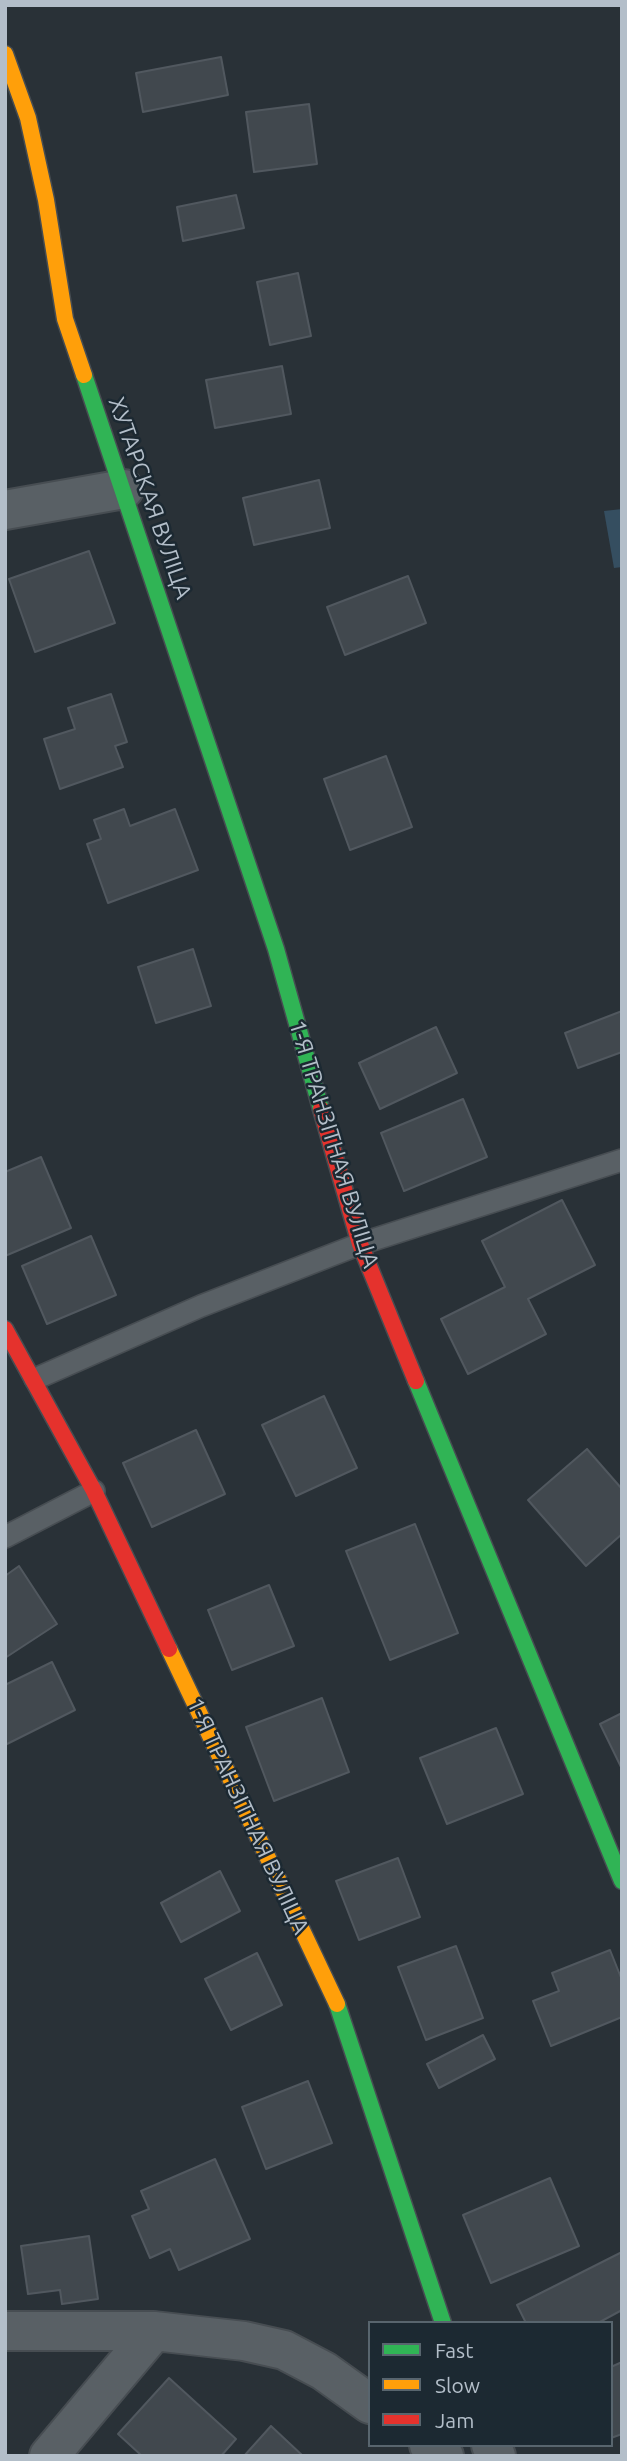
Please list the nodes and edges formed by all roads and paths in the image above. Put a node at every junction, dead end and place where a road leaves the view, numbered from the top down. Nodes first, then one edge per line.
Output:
1 (5, 54) edge
2 (124, 489) junction
3 (5, 510) edge
4 (276, 949) joint
5 (622, 1160) edge
6 (360, 1244) junction
7 (5, 1329) edge
8 (35, 1380) junction
9 (94, 1490) junction
10 (5, 1537) edge
11 (622, 1881) edge
12 (442, 2321) edge
13 (5, 2331) edge
14 (154, 2331) junction
15 (368, 2403) edge
16 (49, 2456) edge

1 - 2 street, ХУТАРСКАЯ ВУЛІЦА
2 - 3 street
2 - 4 street, ХУТАРСКАЯ ВУЛІЦА
4 - 6 street, 1-Я ТРАНЗІТНАЯ ВУЛІЦА
5 - 6 lane
6 - 8 lane
6 - 11 street, 1-Я ТРАНЗІТНАЯ ВУЛІЦА
7 - 8 street, 1-Я ТРАНЗІТНАЯ ВУЛІЦА
8 - 9 street, 1-Я ТРАНЗІТНАЯ ВУЛІЦА
9 - 10 lane
9 - 12 street, 1-Я ТРАНЗІТНАЯ ВУЛІЦА
13 - 14 street
14 - 15 street
14 - 16 street

